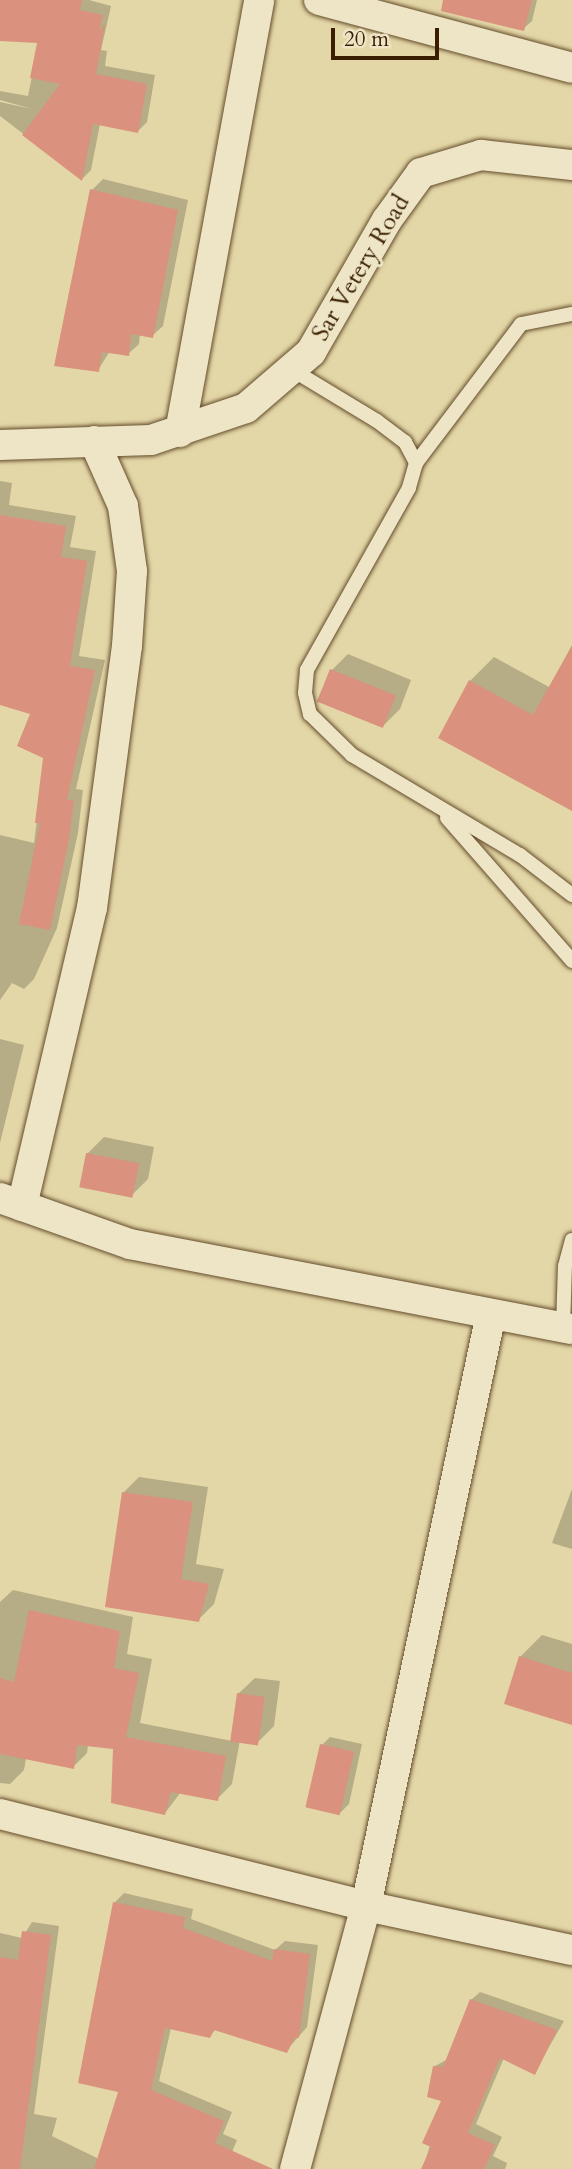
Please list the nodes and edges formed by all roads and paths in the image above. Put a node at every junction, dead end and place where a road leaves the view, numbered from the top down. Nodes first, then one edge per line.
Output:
1 (259, 0) edge
2 (319, 0) edge
3 (572, 68) edge
4 (572, 165) edge
5 (572, 314) edge
6 (291, 369) junction
7 (180, 432) junction
8 (94, 441) junction
9 (0, 445) edge
10 (416, 463) junction
11 (439, 809) junction
12 (572, 895) edge
13 (572, 961) edge
14 (11, 1202) edge
15 (572, 1240) edge
16 (491, 1314) junction
17 (567, 1329) edge
18 (0, 1814) edge
19 (366, 1906) junction
20 (572, 1950) edge
21 (295, 2169) edge

1 - 7 street
2 - 3 street
4 - 6 street, Sar Vetery Road
5 - 10 lane
6 - 7 street, Sar Vetery Road
6 - 10 lane
7 - 8 street, Sar Vetery Road
8 - 9 street, Sar Vetery Road
8 - 14 street
10 - 11 lane
11 - 12 lane
11 - 13 lane
14 - 16 street
15 - 17 lane
16 - 17 street
16 - 19 street
18 - 19 street
19 - 20 street
19 - 21 street

